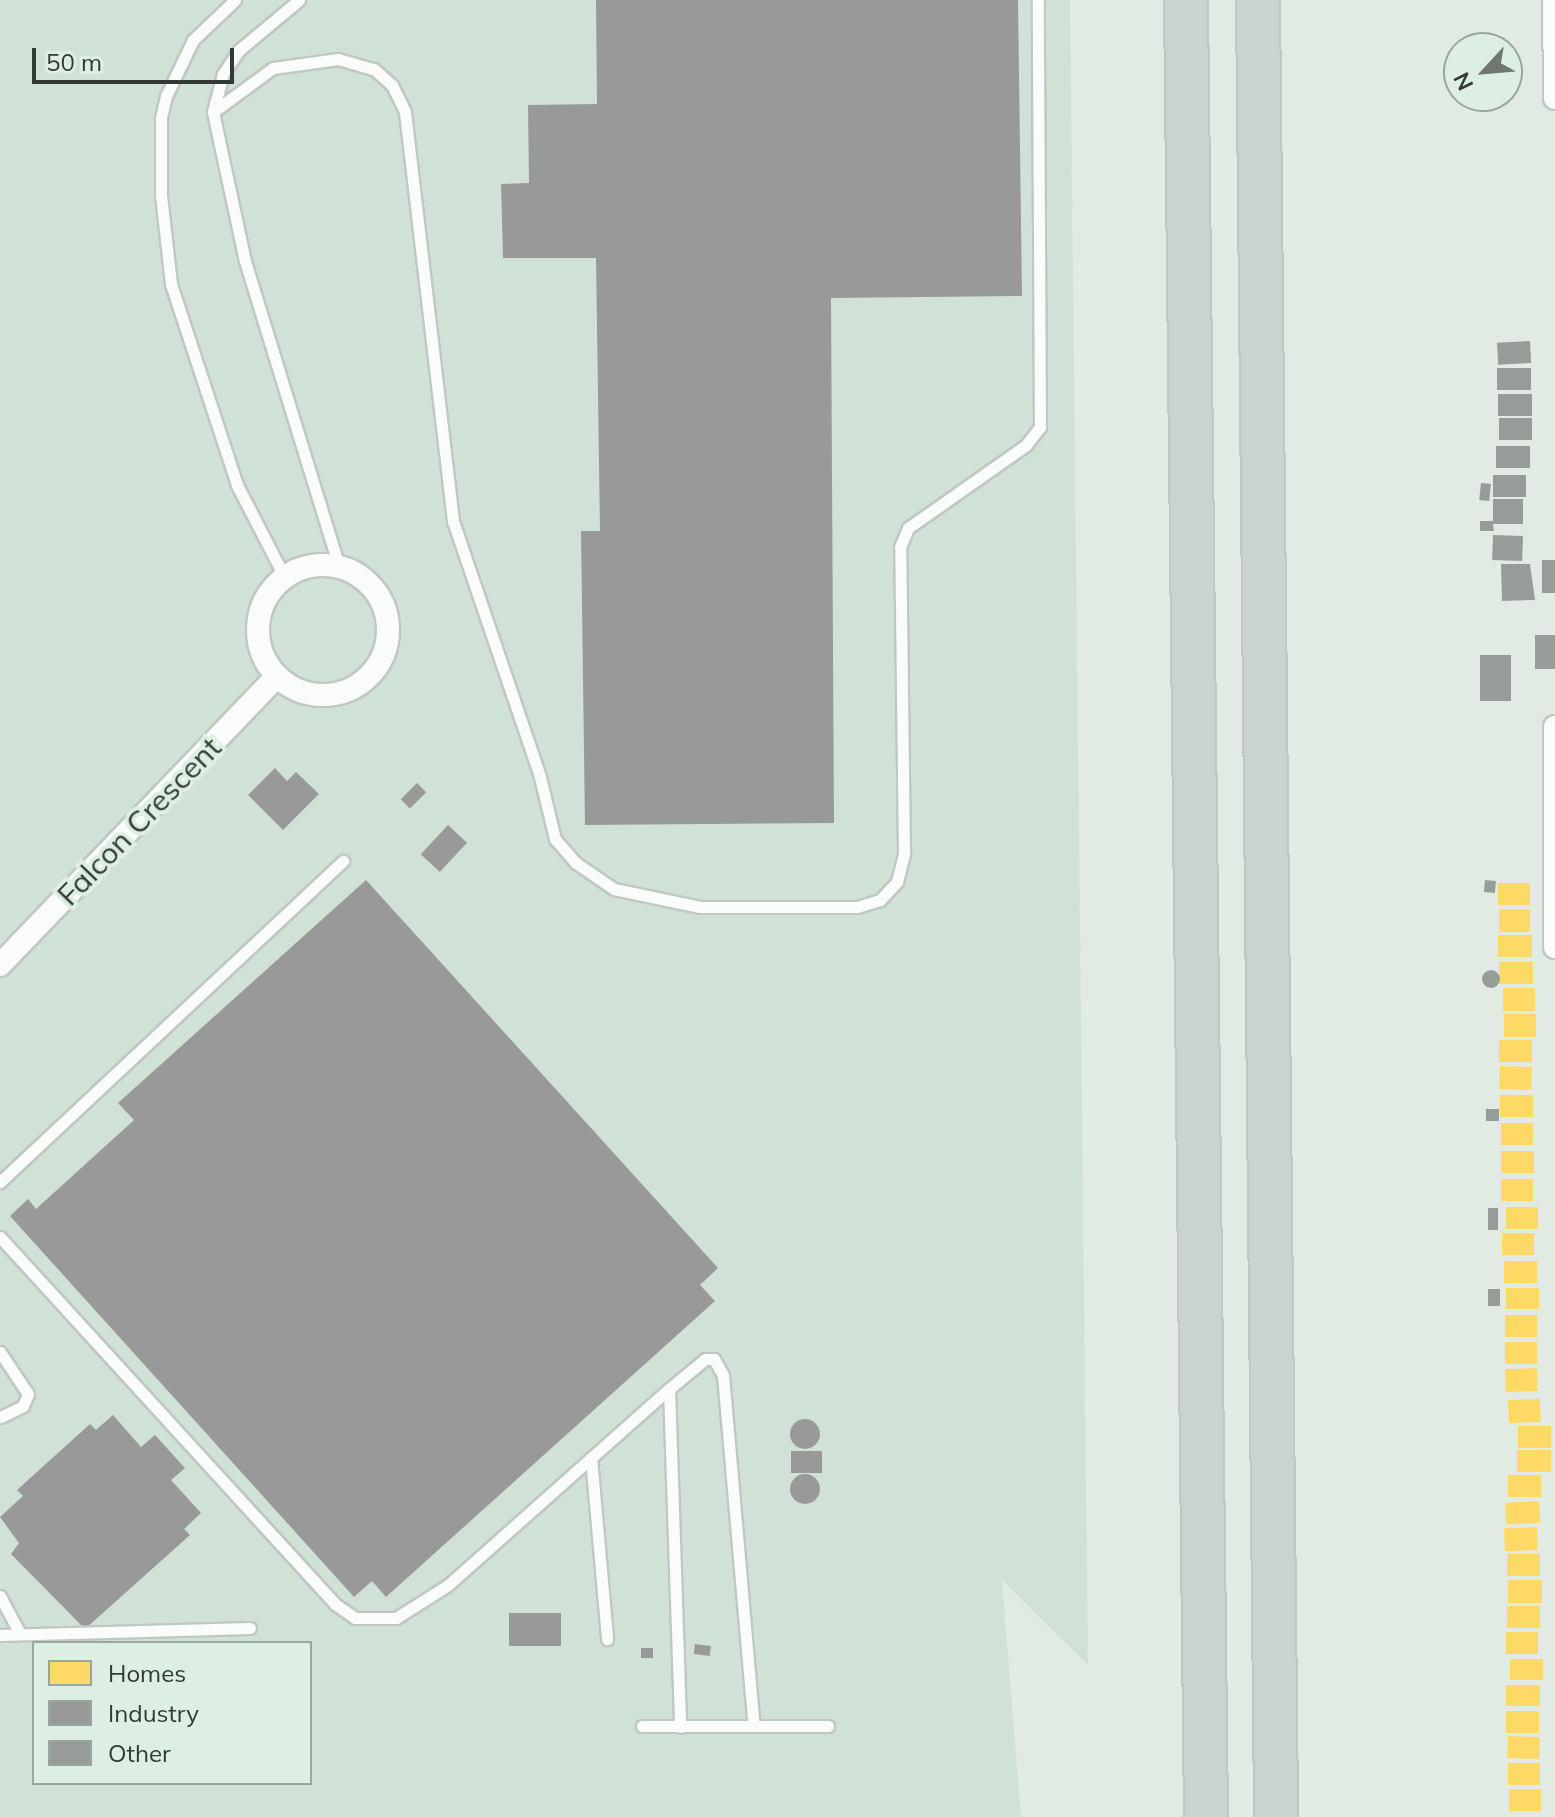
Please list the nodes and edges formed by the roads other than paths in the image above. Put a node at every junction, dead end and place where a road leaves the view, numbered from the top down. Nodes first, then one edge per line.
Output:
1 (235, 0) edge
2 (299, 0) edge
3 (1038, 0) edge
4 (1186, 0) edge
5 (1258, 0) edge
6 (1554, 0) edge
7 (1555, 98) edge
8 (213, 112) junction
9 (339, 567) junction
10 (285, 578) junction
11 (277, 676) junction
12 (1555, 727) edge
13 (343, 861) dead end
14 (1555, 947) edge
15 (0, 965) edge
16 (0, 1182) edge
17 (0, 1237) edge
18 (0, 1352) edge
19 (669, 1389) junction
20 (0, 1417) edge
21 (591, 1458) junction
22 (0, 1596) edge
23 (250, 1628) dead end
24 (20, 1634) junction
25 (0, 1635) edge
26 (607, 1639) dead end
27 (642, 1726) dead end
28 (754, 1726) junction
29 (828, 1726) dead end
30 (680, 1727) junction
31 (1206, 1817) edge
32 (1276, 1817) edge

1 - 10 lane
2 - 8 lane
3 - 8 lane
4 - 31 highway
5 - 32 highway
6 - 7 street
8 - 9 lane
9 - 10 street
9 - 11 street
10 - 11 street
11 - 15 street, Falcon Crescent
12 - 14 street
13 - 16 lane
17 - 21 lane
18 - 20 lane
19 - 21 lane
19 - 28 lane
19 - 30 lane
21 - 26 lane
22 - 24 lane
23 - 24 lane
24 - 25 lane
27 - 30 lane
28 - 29 lane
28 - 30 lane

